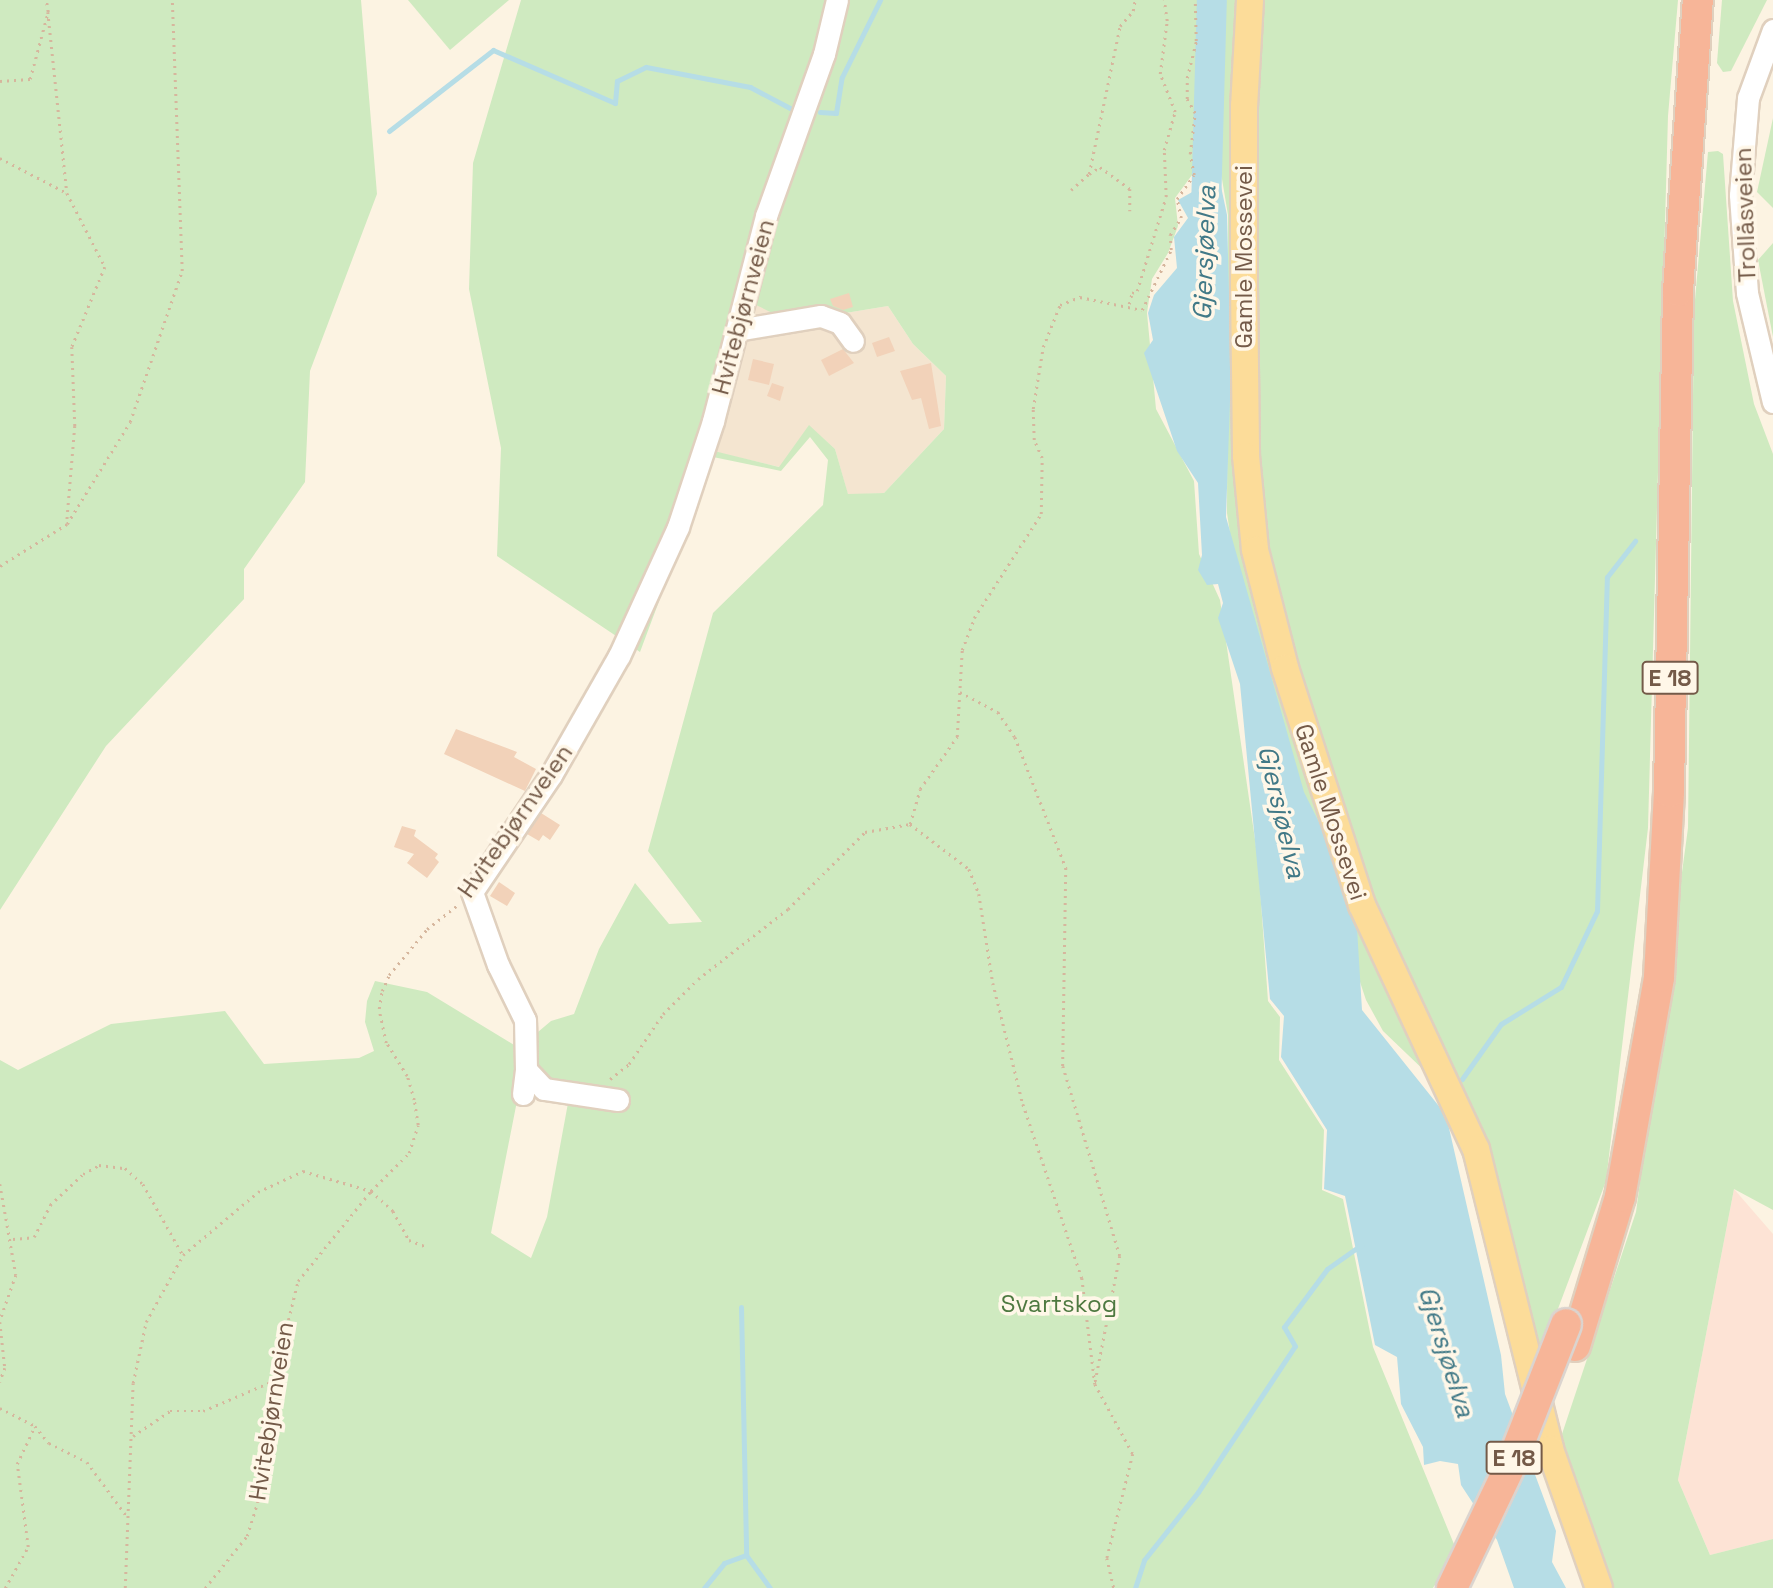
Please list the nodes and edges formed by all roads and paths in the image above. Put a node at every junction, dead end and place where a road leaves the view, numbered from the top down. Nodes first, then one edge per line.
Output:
1 (46, 0) edge
2 (172, 0) edge
3 (837, 0) edge
4 (1135, 0) edge
5 (1164, 0) edge
6 (1195, 0) edge
7 (1250, 0) edge
8 (1686, 0) edge
9 (1698, 0) edge
10 (48, 12) junction
11 (1773, 30) edge
12 (0, 81) edge
13 (1, 160) edge
14 (1089, 174) junction
15 (1071, 190) dead end
16 (67, 193) junction
17 (1129, 211) dead end
18 (1129, 304) junction
19 (737, 330) junction
20 (853, 341) dead end
21 (1773, 402) edge
22 (67, 524) junction
23 (0, 566) edge
24 (960, 692) junction
25 (910, 824) junction
26 (472, 892) junction
27 (526, 1070) junction
28 (523, 1094) dead end
29 (597, 1099) junction
30 (618, 1100) dead end
31 (0, 1184) edge
32 (371, 1191) junction
33 (13, 1239) junction
34 (427, 1247) dead end
35 (183, 1255) junction
36 (0, 1322) edge
37 (1570, 1335) junction
38 (273, 1381) junction
39 (0, 1382) edge
40 (1096, 1384) junction
41 (0, 1408) edge
42 (35, 1426) junction
43 (133, 1436) junction
44 (126, 1515) junction
45 (5, 1588) edge
46 (125, 1588) edge
47 (205, 1588) edge
48 (1114, 1588) edge
49 (1452, 1588) edge
50 (1469, 1588) edge
51 (1598, 1588) edge

1 - 10 path
2 - 22 path
3 - 19 street, Hvitebjørnveien
4 - 14 path
5 - 18 path
6 - 18 path
7 - 51 main road, Gamle Mossevei
8 - 37 highway, E 18
9 - 37 highway, E 18
10 - 12 path
10 - 16 path
11 - 21 street, Trollåsveien
13 - 16 path
14 - 15 path
14 - 17 path
16 - 22 path
18 - 24 path
19 - 20 street
19 - 26 street, Hvitebjørnveien
22 - 23 path
24 - 25 path
24 - 40 path
25 - 29 path
25 - 40 path
26 - 27 street
26 - 32 path, Hvitebjørnveien
27 - 28 street
27 - 29 street
29 - 30 street
31 - 33 path
32 - 34 path
32 - 35 path
32 - 38 path, Hvitebjørnveien
33 - 35 path
33 - 36 path
35 - 43 path
36 - 39 path
37 - 49 highway, E 18, bridge
37 - 50 highway, E 18
38 - 43 path
38 - 47 path, Hvitebjørnveien
40 - 48 path
41 - 42 path
42 - 44 path
42 - 45 path
43 - 44 path
44 - 46 path

